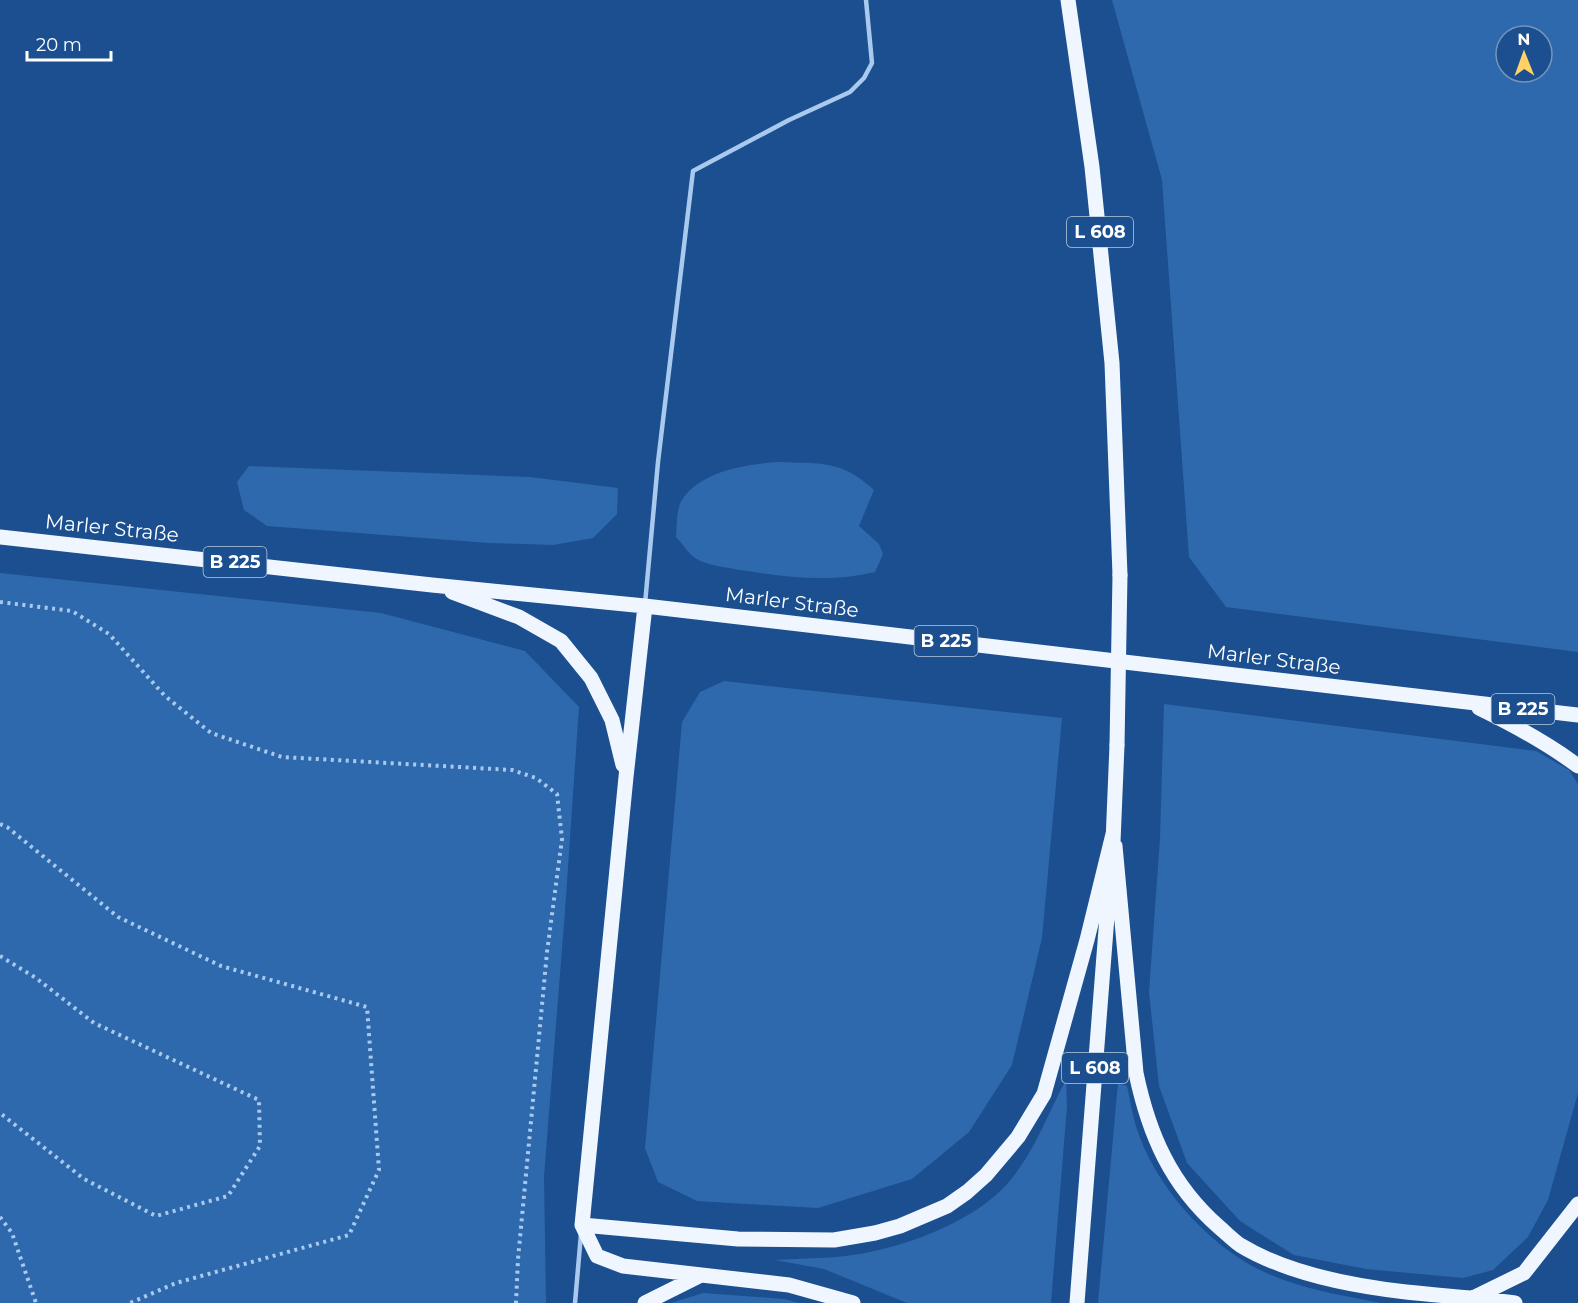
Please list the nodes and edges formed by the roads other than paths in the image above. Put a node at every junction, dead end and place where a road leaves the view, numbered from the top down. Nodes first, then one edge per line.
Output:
1 (866, 0) edge
2 (1068, 0) edge
3 (0, 537) edge
4 (432, 585) junction
5 (645, 606) junction
6 (1468, 702) junction
7 (1578, 715) edge
8 (1578, 766) edge
9 (626, 777) junction
10 (1113, 834) junction
11 (1578, 1204) edge
12 (582, 1225) junction
13 (699, 1276) junction
14 (1475, 1297) junction
15 (575, 1303) edge
16 (645, 1303) edge
17 (854, 1303) edge
18 (1077, 1303) edge
19 (1515, 1303) edge

1 - 5 lane
2 - 10 main road, L 608, bridge
3 - 4 main road, Marler Straße / B 225
4 - 5 main road, Marler Straße / B 225
4 - 9 main road
5 - 6 main road, Marler Straße / B 225
5 - 9 main road
6 - 7 main road, Marler Straße / B 225
6 - 8 main road
9 - 12 main road
10 - 12 main road
10 - 14 main road
10 - 18 main road, L 608
11 - 14 main road
12 - 13 main road
12 - 15 lane
13 - 16 main road
13 - 17 main road
14 - 19 main road

